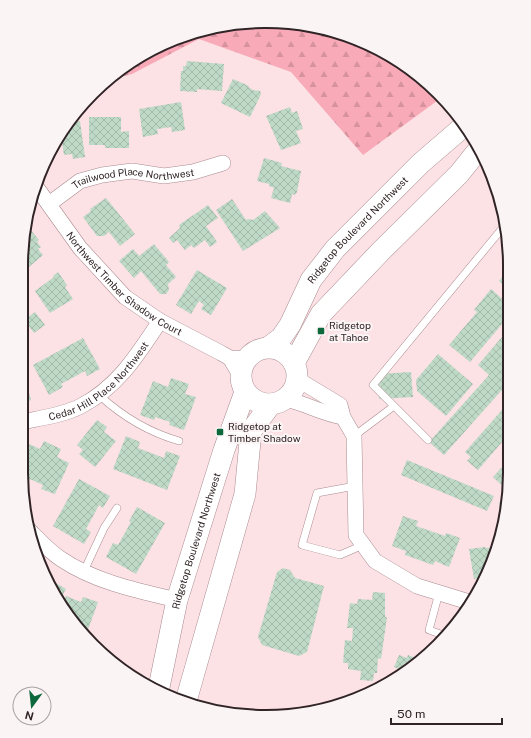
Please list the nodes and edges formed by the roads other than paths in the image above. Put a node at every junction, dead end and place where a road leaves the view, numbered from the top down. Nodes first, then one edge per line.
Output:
1 (460, 130) edge
2 (475, 154) edge
3 (223, 162) dead end
4 (40, 192) edge
5 (49, 204) junction
6 (500, 231) edge
7 (160, 321) junction
8 (269, 347) junction
9 (240, 371) junction
10 (296, 371) junction
11 (99, 395) junction
12 (278, 402) junction
13 (394, 406) junction
14 (343, 417) junction
15 (28, 420) edge
16 (354, 436) junction
17 (428, 440) dead end
18 (179, 441) dead end
19 (355, 486) junction
20 (118, 508) dead end
21 (37, 537) edge
22 (363, 545) junction
23 (84, 571) junction
24 (439, 593) junction
25 (177, 600) junction
26 (465, 601) edge
27 (439, 634) edge
28 (159, 686) edge
29 (187, 696) edge

1 - 8 main road, Ridgetop Boulevard Northwest
2 - 10 main road
3 - 5 street, Trailwood Place Northwest
4 - 5 street, Northwest Timber Shadow Court
5 - 7 street, Northwest Timber Shadow Court
6 - 13 lane
7 - 9 street, Northwest Timber Shadow Court
7 - 11 street, Cedar Hill Place Northwest
8 - 9 main road
8 - 10 main road
9 - 12 main road
9 - 25 main road, Ridgetop Boulevard Northwest
10 - 12 main road
10 - 14 street
11 - 15 street, Cedar Hill Place Northwest
11 - 18 lane
12 - 14 street
12 - 29 main road
13 - 16 lane
13 - 17 lane
14 - 16 street
16 - 19 street
19 - 22 street
19 - 22 lane
20 - 23 lane
21 - 23 street
22 - 24 street
23 - 25 street
24 - 26 street
24 - 27 lane
25 - 28 main road, Ridgetop Boulevard Northwest

